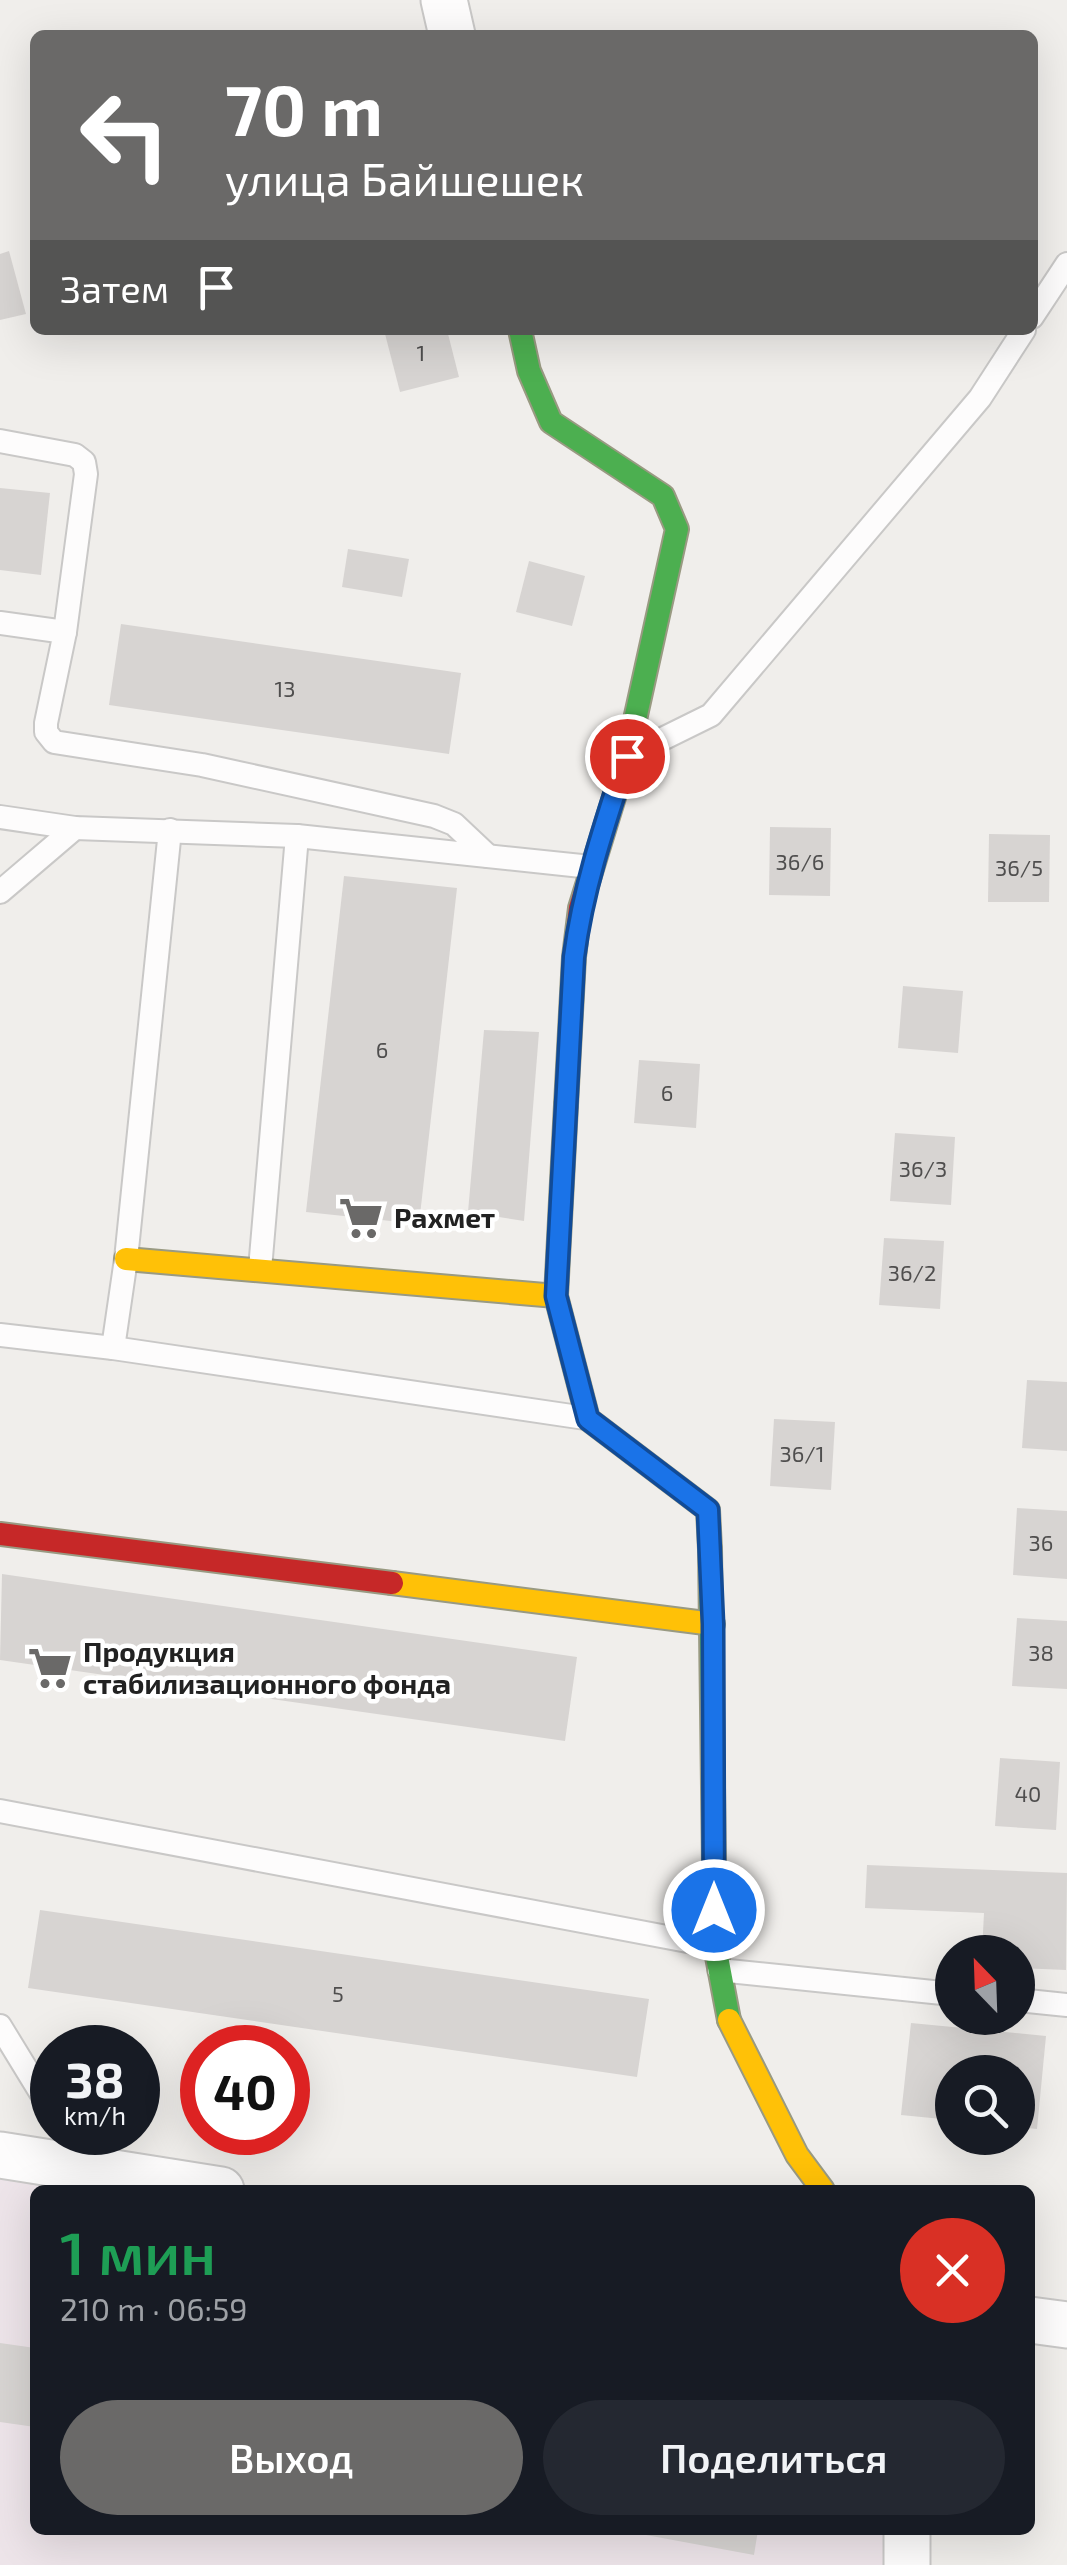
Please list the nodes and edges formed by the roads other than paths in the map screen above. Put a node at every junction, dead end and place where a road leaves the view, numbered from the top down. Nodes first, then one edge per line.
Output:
1 (444, 0) edge
2 (451, 30) edge
3 (1067, 264) edge
4 (1038, 308) edge
5 (521, 335) edge
6 (1021, 335) edge
7 (0, 442) edge
8 (0, 624) edge
9 (65, 632) junction
10 (627, 756) junction
11 (0, 817) edge
12 (75, 828) junction
13 (170, 830) junction
14 (296, 836) junction
15 (488, 856) junction
16 (591, 866) junction
17 (0, 892) edge
18 (126, 1259) junction
19 (260, 1269) junction
20 (556, 1296) junction
21 (0, 1335) edge
22 (113, 1348) junction
23 (588, 1419) junction
24 (0, 1534) edge
25 (713, 1624) junction
26 (0, 1811) edge
27 (714, 1946) junction
28 (719, 1970) junction
29 (935, 1992) edge
30 (1035, 2002) edge
31 (1067, 2005) edge
32 (0, 2026) edge
33 (30, 2075) edge
34 (30, 2153) edge
35 (0, 2155) edge
36 (95, 2155) edge
37 (203, 2185) edge
38 (820, 2185) edge
39 (1035, 2321) edge
40 (1067, 2326) edge
41 (907, 2535) edge
42 (907, 2565) edge

1 - 2 street
3 - 4 lane
5 - 10 street
6 - 10 lane
7 - 9 lane
8 - 9 lane
9 - 15 lane
10 - 16 street
11 - 12 lane
12 - 13 lane
12 - 17 lane
13 - 14 lane
13 - 18 lane
14 - 15 lane
14 - 19 lane
15 - 16 lane
16 - 20 street
18 - 19 street
18 - 22 lane
19 - 20 street
20 - 23 street
21 - 22 lane
22 - 23 lane
23 - 25 street
24 - 25 street
25 - 27 street
26 - 27 lane
27 - 28 street
28 - 29 lane
28 - 38 street
30 - 31 lane
32 - 33 lane
34 - 35 street
36 - 37 street
39 - 40 street
41 - 42 street

